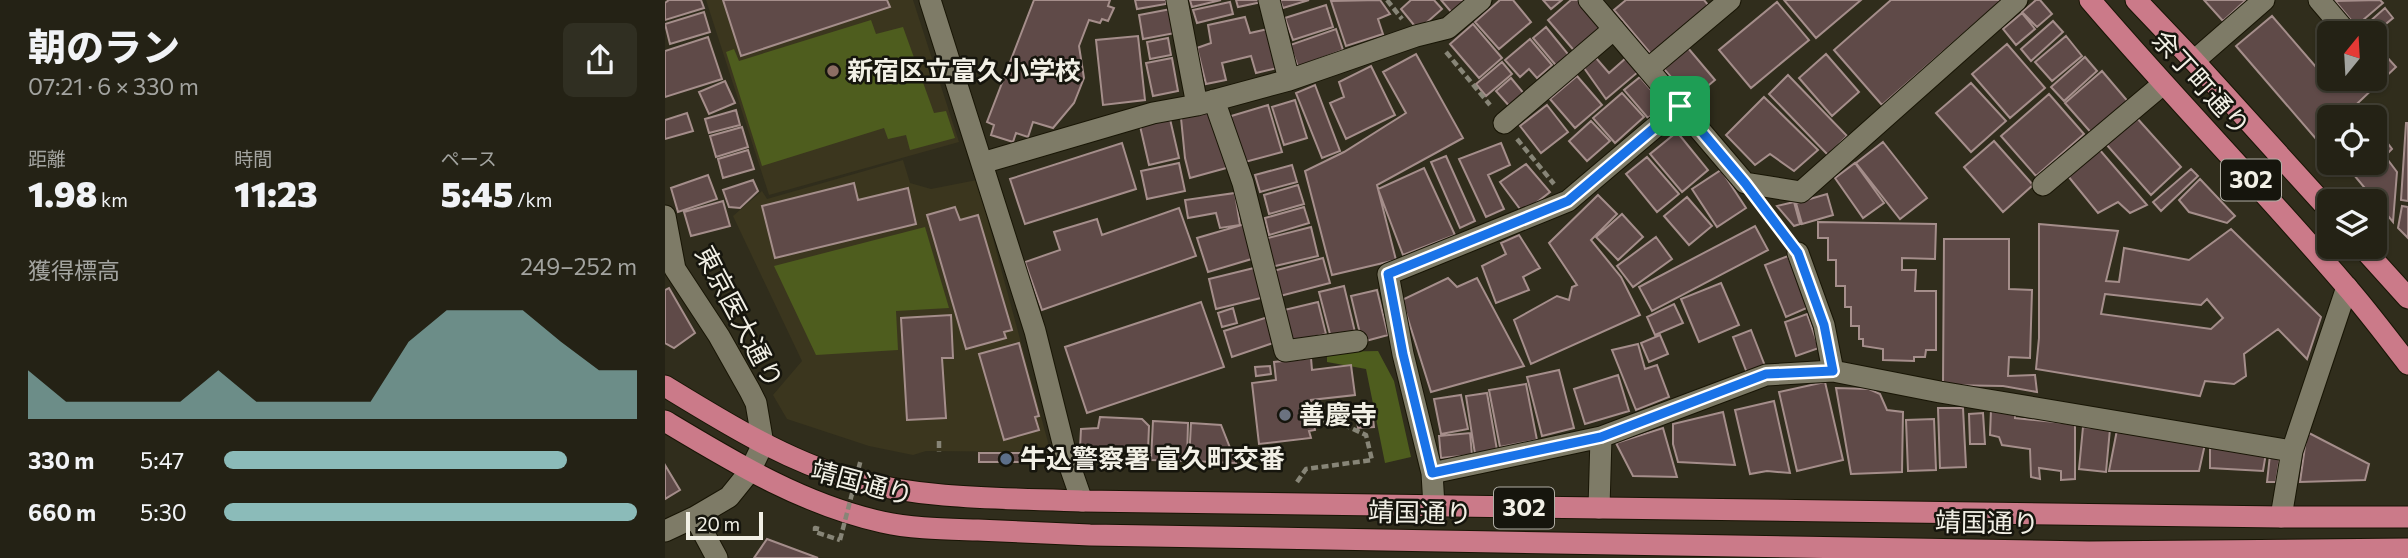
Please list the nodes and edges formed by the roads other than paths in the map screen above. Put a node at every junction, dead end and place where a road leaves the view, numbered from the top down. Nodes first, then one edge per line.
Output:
1 (930, 0) edge
2 (1177, 0) edge
3 (1269, 0) edge
4 (1481, 0) edge
5 (1589, 0) edge
6 (1730, 0) edge
7 (2017, 0) edge
8 (2090, 0) edge
9 (2136, 0) edge
10 (2264, 0) edge
11 (2319, 0) edge
12 (2337, 21) edge
13 (1614, 29) junction
14 (2195, 61) junction
15 (1648, 69) junction
16 (1289, 80) junction
17 (2164, 84) junction
18 (1206, 103) junction
19 (1680, 106) junction
20 (1504, 123) dead end
21 (982, 163) junction
22 (2043, 185) dead end
23 (2317, 197) edge
24 (665, 216) edge
25 (1798, 253) road end
26 (2373, 259) edge
27 (2347, 287) junction
28 (2408, 298) edge
29 (1357, 341) dead end
30 (2408, 364) edge
31 (1833, 371) junction
32 (665, 386) edge
33 (665, 421) edge
34 (1601, 437) junction
35 (763, 444) junction
36 (2293, 451) junction
37 (750, 471) junction
38 (1432, 473) junction
39 (1082, 501) junction
40 (1434, 506) junction
41 (1599, 508) junction
42 (695, 517) junction
43 (2281, 517) junction
44 (2408, 517) edge
45 (665, 531) edge
46 (2408, 549) edge
47 (1560, 551) edge
48 (1962, 554) edge
49 (2089, 555) edge
50 (717, 558) edge

1 - 21 street
2 - 18 street
3 - 16 street
4 - 16 street
5 - 13 street
6 - 15 street
7 - 19 street
8 - 17 main road, 余丁町通り / 302
9 - 14 main road, 余丁町通り / 302
10 - 14 street
11 - 12 street
13 - 15 street
13 - 20 street
14 - 23 main road, 余丁町通り / 302
15 - 19 street
16 - 18 street
17 - 22 street
17 - 27 main road, 余丁町通り / 302
18 - 21 street
18 - 29 street
19 - 38 street
21 - 39 street
24 - 35 street, 東京医大通り
25 - 31 street
26 - 28 main road
27 - 30 main road, 余丁町通り / 302
27 - 36 street
31 - 34 street
31 - 36 street
32 - 35 main road, 靖国通り / 302
33 - 37 main road, 靖国通り / 302
34 - 38 street
34 - 41 street
35 - 37 street
35 - 39 main road, 靖国通り / 302
36 - 43 street
37 - 42 street
37 - 47 main road, 靖国通り / 302
38 - 40 street
39 - 40 main road, 靖国通り / 302
40 - 41 main road, 靖国通り / 302
41 - 43 main road, 靖国通り / 302
42 - 45 street
42 - 50 street
43 - 44 main road, 靖国通り / 302
46 - 49 main road, 靖国通り / 302
47 - 48 main road, 靖国通り / 302
48 - 49 main road, 靖国通り / 302

